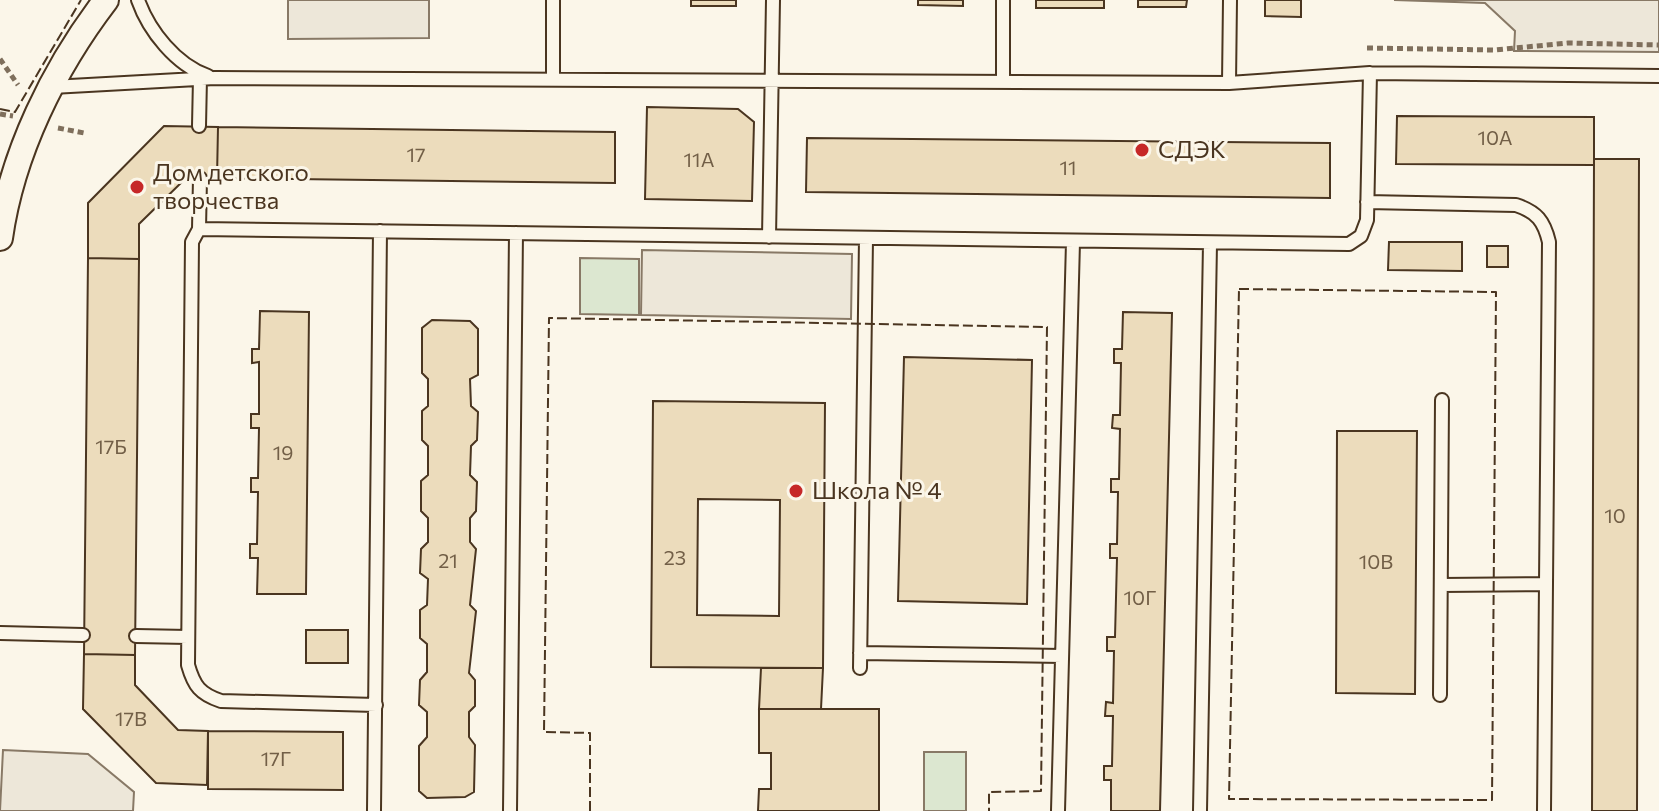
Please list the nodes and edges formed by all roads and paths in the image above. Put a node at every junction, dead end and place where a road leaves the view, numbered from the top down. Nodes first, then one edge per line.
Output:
1 (106, 0) edge
2 (138, 0) edge
3 (553, 0) edge
4 (773, 0) edge
5 (1003, 0) edge
6 (1230, 0) edge
7 (1659, 45) edge
8 (1367, 48) dead end
9 (0, 59) edge
10 (1370, 73) junction
11 (1659, 76) edge
12 (200, 78) junction
13 (215, 78) junction
14 (553, 79) junction
15 (773, 80) junction
16 (1003, 82) junction
17 (1229, 83) junction
18 (18, 85) dead end
19 (52, 87) junction
20 (199, 126) dead end
21 (7, 173) edge
22 (200, 178) dead end
23 (1367, 202) junction
24 (199, 229) junction
25 (380, 231) junction
26 (516, 233) junction
27 (769, 237) junction
28 (0, 238) edge
29 (866, 239) junction
30 (1073, 242) junction
31 (1210, 244) junction
32 (1442, 400) dead end
33 (1545, 584) junction
34 (1441, 585) junction
35 (0, 633) edge
36 (83, 635) dead end
37 (136, 636) dead end
38 (188, 637) junction
39 (860, 653) junction
40 (1062, 656) junction
41 (860, 668) dead end
42 (1440, 695) dead end
43 (376, 705) junction
44 (374, 811) edge
45 (510, 811) edge
46 (1058, 811) edge
47 (1200, 811) edge
48 (1544, 811) edge

1 - 19 street
2 - 13 lane
3 - 14 lane
4 - 15 lane
5 - 16 lane
6 - 17 lane
7 - 8 path
9 - 18 path
10 - 11 lane
10 - 17 lane
10 - 23 lane
12 - 13 lane
12 - 19 lane
12 - 20 lane
13 - 14 lane
14 - 15 lane
15 - 16 lane
15 - 27 lane
16 - 17 lane
19 - 21 street
21 - 28 street
22 - 24 lane
23 - 31 lane
23 - 33 lane
24 - 25 lane
24 - 38 lane
25 - 26 lane
25 - 43 lane
26 - 27 lane
26 - 45 lane
27 - 29 lane
29 - 30 lane
29 - 39 lane
30 - 31 lane
30 - 40 lane
31 - 47 lane
32 - 34 lane
33 - 34 lane
33 - 48 lane
34 - 42 lane
35 - 36 lane
37 - 38 lane
38 - 43 lane
39 - 40 lane
39 - 41 lane
40 - 46 lane
43 - 44 lane

